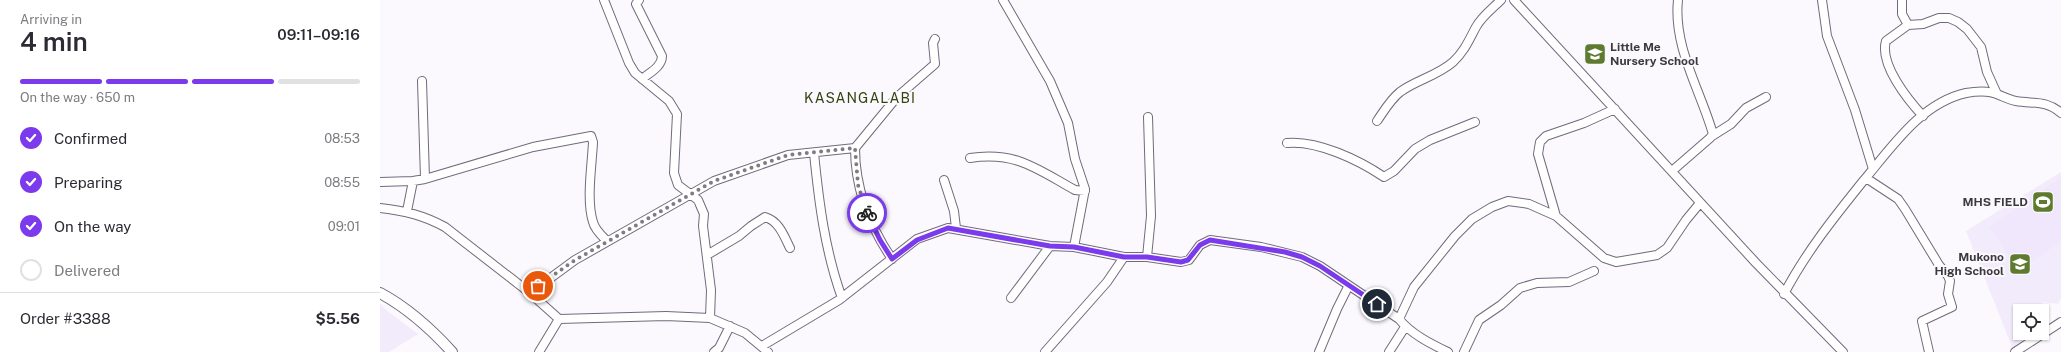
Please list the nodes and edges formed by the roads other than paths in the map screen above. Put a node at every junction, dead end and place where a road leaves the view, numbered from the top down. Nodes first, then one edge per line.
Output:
1 (604, 0) edge
2 (639, 0) edge
3 (1003, 0) edge
4 (1501, 0) edge
5 (1514, 0) edge
6 (1678, 0) edge
7 (1822, 0) edge
8 (1902, 0) edge
9 (1908, 25) junction
10 (935, 39) dead end
11 (642, 80) junction
12 (422, 81) dead end
13 (1997, 94) junction
14 (1766, 98) dead end
15 (1615, 109) junction
16 (2061, 113) edge
17 (1923, 116) junction
18 (1148, 117) dead end
19 (1378, 121) dead end
20 (1474, 122) dead end
21 (1712, 136) junction
22 (1287, 143) dead end
23 (855, 148) junction
24 (814, 153) junction
25 (970, 158) dead end
26 (1873, 170) junction
27 (1672, 171) junction
28 (1866, 178) junction
29 (425, 179) junction
30 (944, 180) dead end
31 (413, 181) junction
32 (380, 182) edge
33 (1085, 191) junction
34 (689, 194) junction
35 (1700, 203) junction
36 (380, 208) edge
37 (407, 211) junction
38 (1556, 216) junction
39 (956, 228) junction
40 (607, 242) junction
41 (1050, 246) junction
42 (1074, 247) junction
43 (790, 248) dead end
44 (707, 255) junction
45 (1124, 257) junction
46 (1147, 257) junction
47 (892, 259) junction
48 (1594, 272) dead end
49 (1348, 286) junction
50 (380, 293) edge
51 (530, 294) junction
52 (1784, 294) junction
53 (842, 298) junction
54 (1011, 298) dead end
55 (710, 318) junction
56 (559, 319) junction
57 (1399, 319) junction
58 (2061, 322) edge
59 (730, 326) junction
60 (1405, 327) junction
61 (765, 349) edge
62 (452, 352) edge
63 (539, 352) edge
64 (714, 352) edge
65 (1045, 352) edge
66 (1319, 352) edge
67 (1390, 352) edge
68 (1448, 352) edge
69 (1464, 352) edge
70 (1843, 352) edge
71 (1929, 352) edge
72 (2015, 352) edge

1 - 11 street
2 - 11 street
3 - 33 street
4 - 19 street
5 - 15 street
6 - 21 street
7 - 26 street
8 - 9 street
9 - 13 street
9 - 17 street
10 - 23 street
11 - 34 street
12 - 29 street
13 - 16 street
13 - 17 street
14 - 21 street
15 - 27 street
15 - 38 street
17 - 26 street
18 - 46 street
20 - 22 street
21 - 27 street
23 - 24 street
23 - 47 street
24 - 34 street
24 - 53 street
25 - 33 street
26 - 28 street
27 - 35 street
28 - 52 street
28 - 71 street
29 - 31 street
29 - 40 street
30 - 39 street
31 - 32 street
31 - 37 street
33 - 42 street
34 - 40 street
34 - 44 street
35 - 38 street
35 - 52 street
36 - 37 street
37 - 51 street
38 - 57 street
39 - 41 street
39 - 47 street
40 - 51 street
41 - 42 street
41 - 54 street
42 - 45 street
43 - 44 street
44 - 55 street
45 - 46 street
45 - 65 street
46 - 49 street
47 - 53 street
48 - 69 street
49 - 57 street
49 - 66 street
50 - 62 main road
51 - 56 street
52 - 70 street
53 - 61 street
55 - 56 street
55 - 59 street
56 - 63 street
57 - 60 street
58 - 72 street
59 - 61 street
59 - 64 street
60 - 67 street
60 - 68 street

